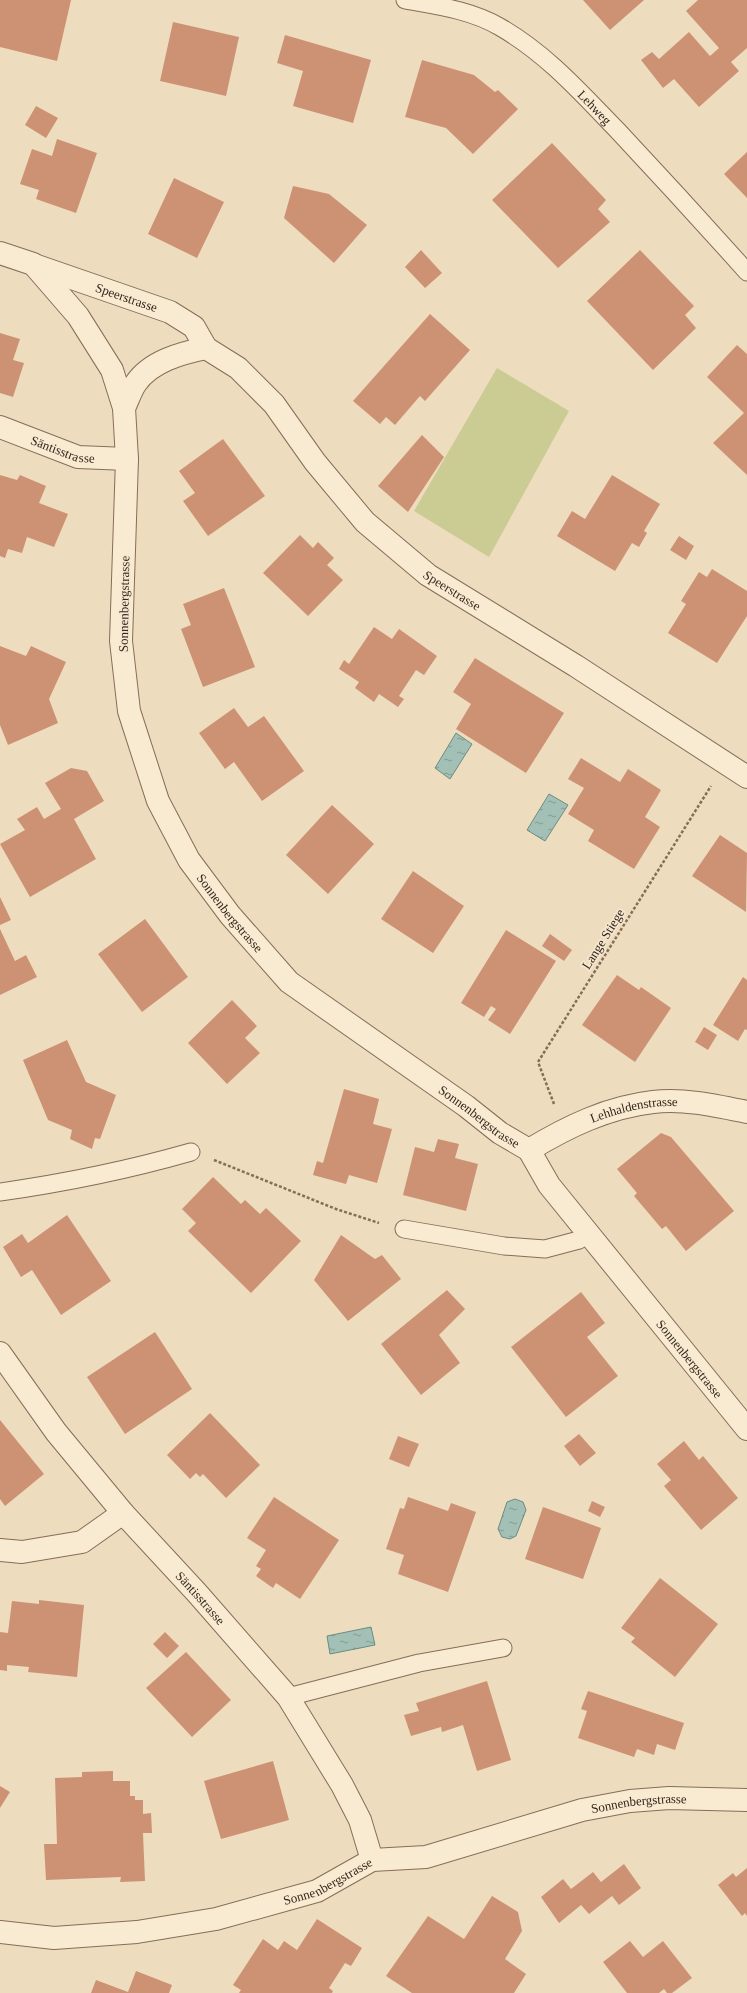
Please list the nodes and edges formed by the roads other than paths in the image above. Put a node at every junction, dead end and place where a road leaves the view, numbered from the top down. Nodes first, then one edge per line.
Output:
1 (405, 0) edge
2 (0, 253) edge
3 (33, 264) junction
4 (747, 272) edge
5 (206, 348) junction
6 (124, 408) junction
7 (0, 428) edge
8 (127, 459) junction
9 (747, 777) edge
10 (747, 1112) edge
11 (529, 1150) junction
12 (191, 1152) road end
13 (0, 1192) edge
14 (404, 1229) road end
15 (589, 1233) junction
16 (0, 1353) edge
17 (747, 1429) edge
18 (123, 1513) junction
19 (0, 1550) edge
20 (503, 1648) dead end
21 (288, 1697) junction
22 (747, 1800) edge
23 (372, 1860) junction
24 (0, 1932) edge

1 - 4 lane, Lehweg
2 - 3 street
3 - 5 street, Speerstrasse
3 - 6 street, Sonnenbergstrasse
5 - 6 street
5 - 9 street, Speerstrasse
6 - 8 street, Sonnenbergstrasse
7 - 8 street, Säntisstrasse
8 - 11 street, Sonnenbergstrasse
10 - 11 street, Lehhaldenstrasse
11 - 15 street, Sonnenbergstrasse
12 - 13 lane
14 - 15 lane
15 - 17 street, Sonnenbergstrasse
16 - 18 street, Säntisstrasse
18 - 19 street
18 - 21 street, Säntisstrasse
20 - 21 lane
21 - 23 street, Säntisstrasse
22 - 23 street, Sonnenbergstrasse
23 - 24 street, Sonnenbergstrasse

